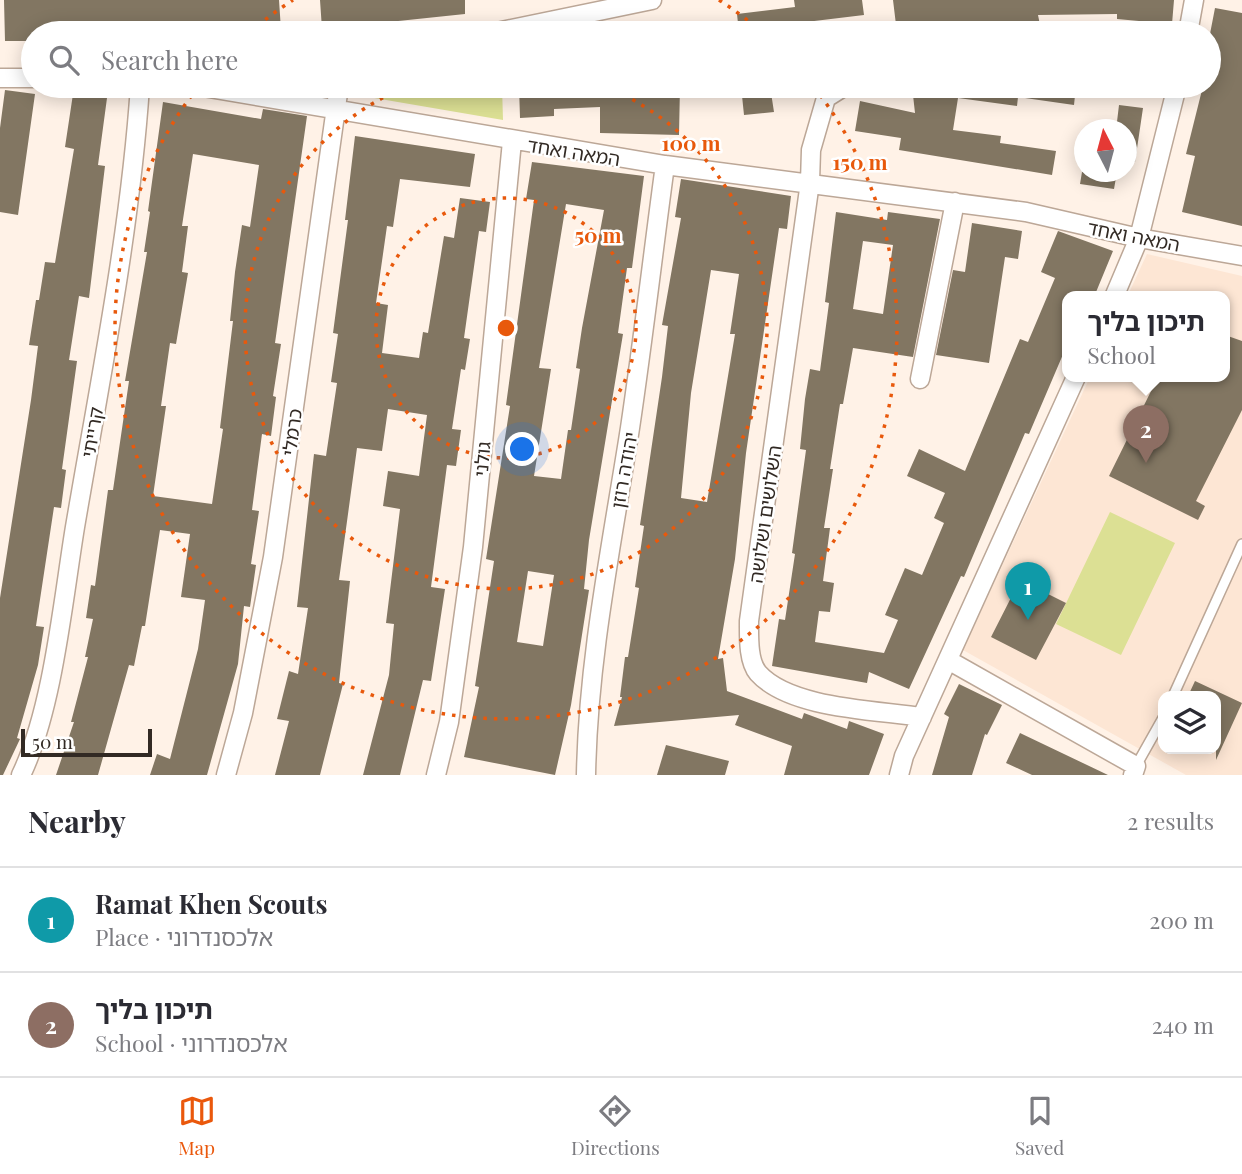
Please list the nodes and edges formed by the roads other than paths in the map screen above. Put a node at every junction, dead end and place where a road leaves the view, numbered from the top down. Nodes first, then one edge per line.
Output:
1 (652, 0) edge
2 (1194, 0) edge
3 (550, 21) edge
4 (1190, 21) edge
5 (0, 78) edge
6 (21, 78) edge
7 (139, 98) edge
8 (267, 98) edge
9 (338, 98) edge
10 (826, 98) edge
11 (1174, 98) edge
12 (337, 110) junction
13 (512, 141) junction
14 (665, 165) junction
15 (810, 182) junction
16 (955, 202) junction
17 (1139, 238) junction
18 (1242, 256) edge
19 (1117, 291) edge
20 (920, 379) dead end
21 (1074, 382) edge
22 (1242, 544) edge
23 (948, 660) junction
24 (1175, 691) edge
25 (922, 717) junction
26 (1158, 727) edge
27 (1135, 771) edge
28 (21, 775) edge
29 (226, 775) edge
30 (436, 775) edge
31 (586, 775) edge
32 (899, 775) edge

1 - 3 street
2 - 4 street
5 - 6 street
7 - 28 street, קרייתי
8 - 12 street, המאה ואחד
9 - 12 street, כרמלי
10 - 15 street, השלושים ושלושה
11 - 17 street
12 - 13 street, המאה ואחד
12 - 29 street, כרמלי
13 - 14 street, המאה ואחד
13 - 30 street, גולני
14 - 15 street, המאה ואחד
14 - 31 street, יהודה רוזן
15 - 16 street, המאה ואחד
15 - 25 street, השלושים ושלושה
16 - 17 street, המאה ואחד
16 - 20 street
17 - 18 street, המאה ואחד
17 - 19 street
21 - 23 street
22 - 24 lane
23 - 25 street
23 - 27 street
25 - 32 street
26 - 27 lane

